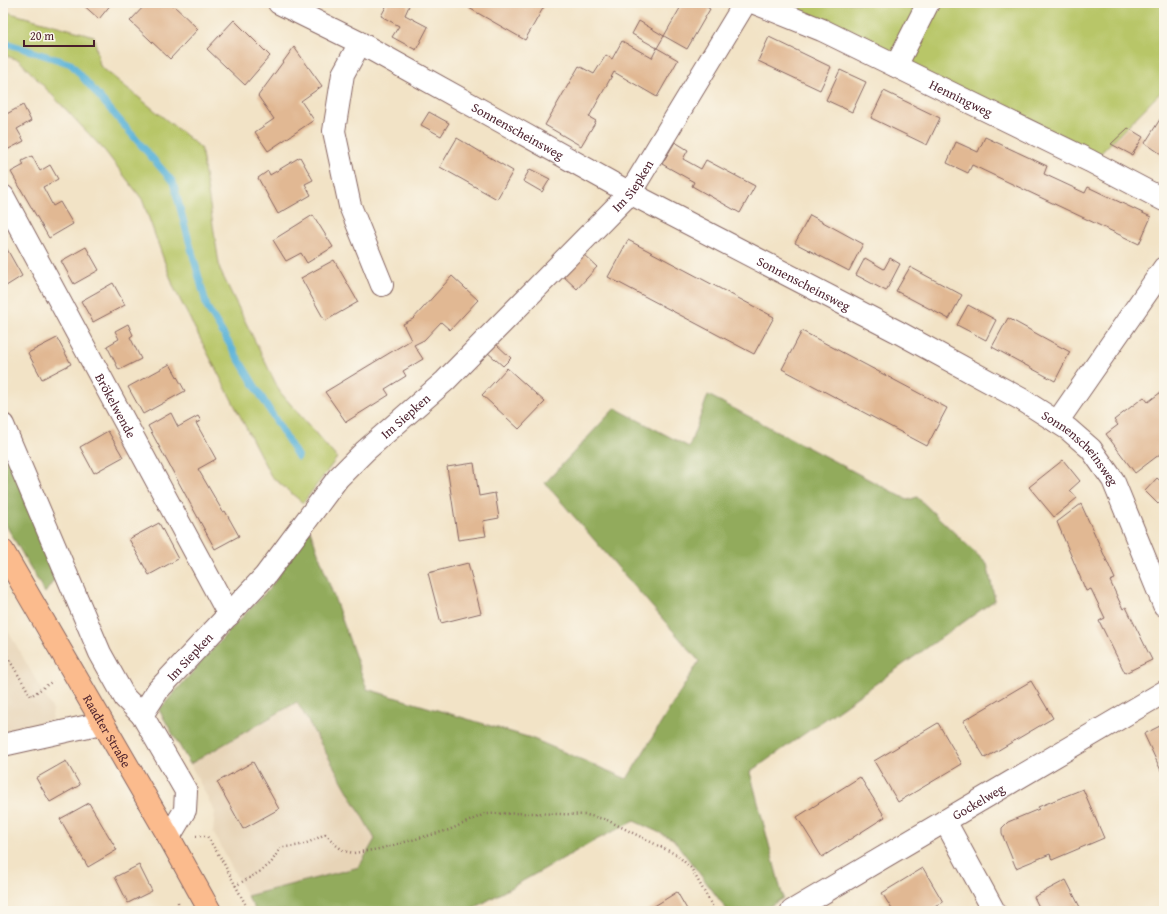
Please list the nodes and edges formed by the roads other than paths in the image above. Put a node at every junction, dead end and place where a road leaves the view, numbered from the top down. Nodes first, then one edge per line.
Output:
1 (279, 3) edge
2 (745, 3) edge
3 (755, 3) edge
4 (928, 3) edge
5 (360, 43) junction
6 (896, 66) junction
7 (630, 193) junction
8 (3, 196) edge
9 (1164, 200) edge
10 (1164, 268) edge
11 (382, 285) dead end
12 (1057, 422) junction
13 (3, 425) edge
14 (3, 551) edge
15 (1164, 605) edge
16 (229, 615) junction
17 (1164, 692) edge
18 (142, 715) junction
19 (102, 723) junction
20 (3, 745) edge
21 (945, 821) junction
22 (169, 837) junction
23 (210, 911) edge
24 (792, 911) edge
25 (994, 911) edge

1 - 5 street, Sonnenscheinsweg
2 - 7 street, Im Siepken
3 - 6 street, Henningweg
4 - 6 street
5 - 7 street, Sonnenscheinsweg
5 - 11 street
6 - 9 street, Henningweg
7 - 12 street, Sonnenscheinsweg
7 - 16 street, Im Siepken
8 - 16 street, Brökelwende
10 - 12 street
12 - 15 street, Sonnenscheinsweg
13 - 18 street
14 - 19 main road, Raadter Straße
16 - 18 street, Im Siepken
17 - 21 street, Gockelweg
18 - 22 street
19 - 20 street
19 - 22 main road, Raadter Straße
21 - 24 street, Gockelweg
21 - 25 street
22 - 23 main road, Raadter Straße

